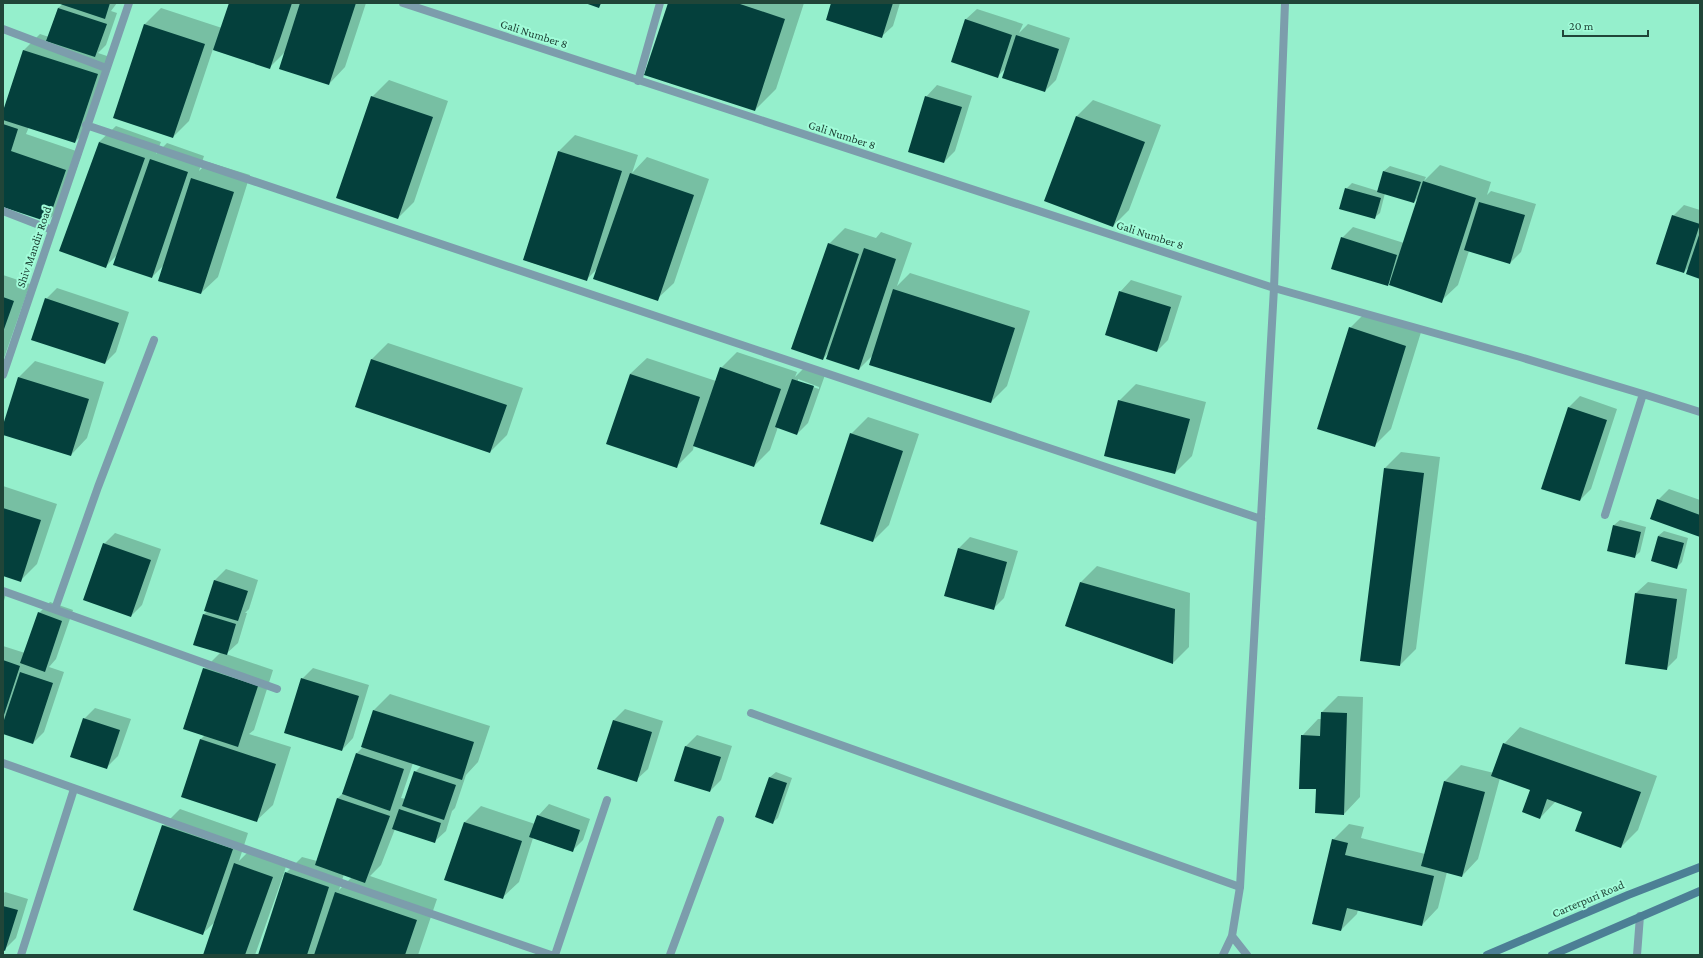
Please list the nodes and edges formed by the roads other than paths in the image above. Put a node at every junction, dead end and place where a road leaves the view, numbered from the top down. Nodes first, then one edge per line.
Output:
1 (129, 3) edge
2 (403, 3) edge
3 (660, 3) edge
4 (1285, 3) edge
5 (3, 29) edge
6 (106, 68) junction
7 (638, 81) junction
8 (86, 125) junction
9 (3, 211) edge
10 (52, 230) junction
11 (1274, 288) junction
12 (154, 340) dead end
13 (3, 375) edge
14 (1643, 394) junction
15 (1700, 412) edge
16 (1605, 515) dead end
17 (1262, 519) junction
18 (3, 591) edge
19 (55, 609) junction
20 (277, 688) dead end
21 (751, 713) dead end
22 (3, 763) edge
23 (74, 788) junction
24 (607, 800) dead end
25 (720, 820) dead end
26 (1700, 867) edge
27 (1240, 887) junction
28 (1700, 891) edge
29 (1640, 916) junction
30 (1232, 936) junction
31 (21, 955) edge
32 (552, 955) edge
33 (555, 955) edge
34 (670, 955) edge
35 (1223, 955) edge
36 (1247, 955) edge
37 (1487, 955) edge
38 (1552, 955) edge
39 (1637, 955) edge

1 - 6 street, Shiv Mandir Road
2 - 7 street, Gali Number 8
3 - 7 street
4 - 11 street
5 - 6 street
6 - 8 street, Shiv Mandir Road
7 - 11 street, Gali Number 8
8 - 10 street, Shiv Mandir Road
8 - 17 street
9 - 10 street
10 - 13 street, Shiv Mandir Road
11 - 14 street, Gali Number 8
11 - 17 street
12 - 19 street
14 - 15 street, Gali Number 8
14 - 16 street
17 - 27 street
18 - 19 street
19 - 20 street
21 - 27 street
22 - 23 street
23 - 31 street
23 - 32 street
24 - 33 street
25 - 34 street
26 - 37 main road, Carterpuri Road
27 - 30 street
28 - 29 main road
29 - 38 main road
29 - 39 street
30 - 35 street
30 - 36 street

